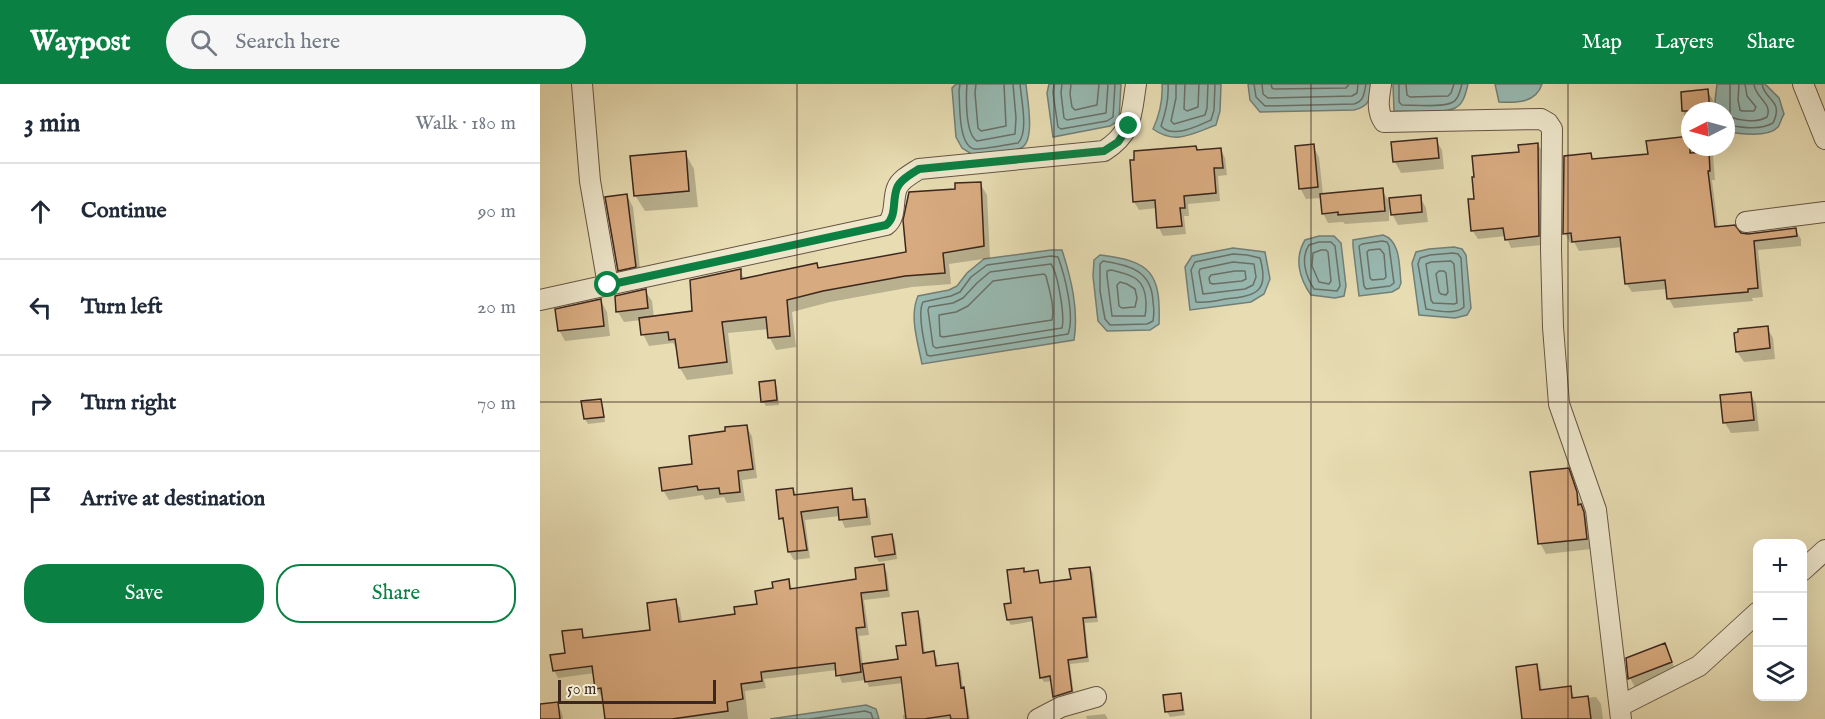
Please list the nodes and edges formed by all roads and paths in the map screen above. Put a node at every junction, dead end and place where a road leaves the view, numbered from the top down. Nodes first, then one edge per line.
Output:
1 (582, 84) edge
2 (1136, 84) edge
3 (1381, 84) edge
4 (1803, 84) edge
5 (1825, 139) edge
6 (1825, 212) edge
7 (1746, 222) dead end
8 (608, 285) junction
9 (540, 300) edge
10 (1825, 550) edge
11 (1807, 567) edge
12 (1753, 617) edge
13 (1096, 697) dead end
14 (1621, 712) edge
15 (1038, 719) edge

1 - 8 street
2 - 8 street
3 - 14 street
4 - 5 street
6 - 7 street
8 - 9 street
10 - 11 street
12 - 14 street
13 - 15 street

